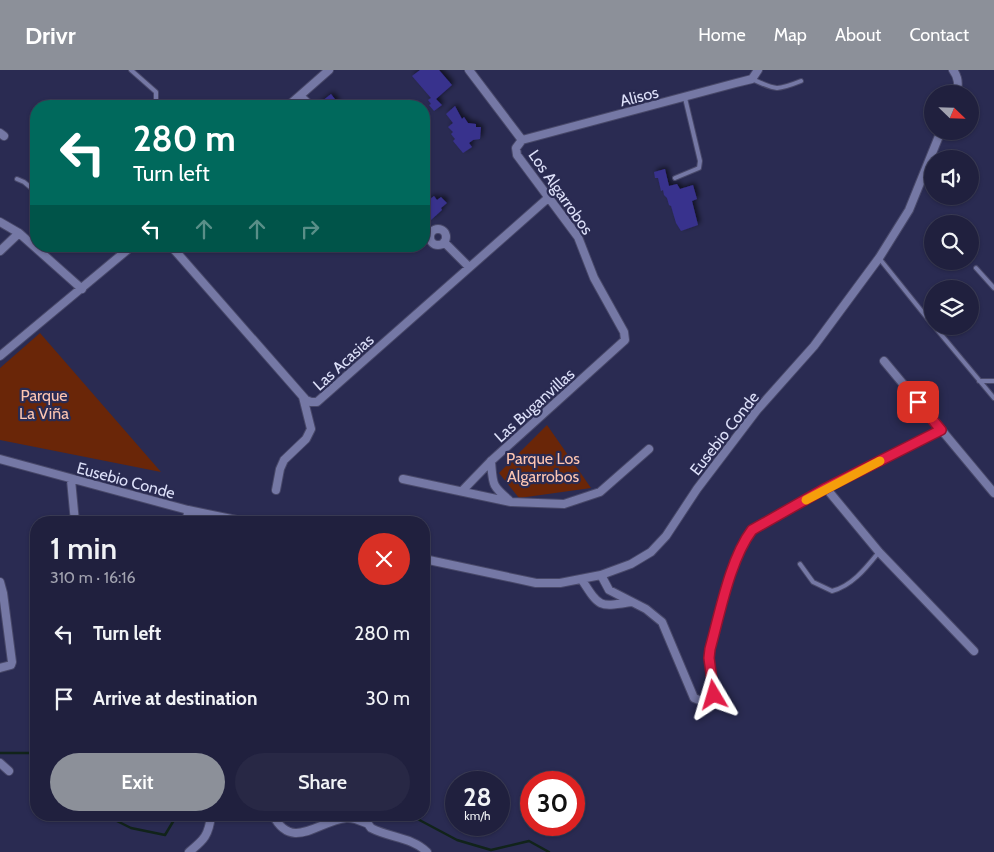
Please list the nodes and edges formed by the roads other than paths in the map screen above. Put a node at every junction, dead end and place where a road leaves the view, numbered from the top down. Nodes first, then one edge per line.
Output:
1 (131, 70) edge
2 (329, 70) edge
3 (469, 70) edge
4 (758, 70) edge
5 (953, 70) edge
6 (752, 79) junction
7 (801, 81) dead end
8 (958, 85) edge
9 (300, 96) junction
10 (685, 98) junction
11 (156, 100) edge
12 (295, 100) edge
13 (305, 100) edge
14 (522, 140) junction
15 (937, 140) edge
16 (675, 178) dead end
17 (17, 179) dead end
18 (30, 187) edge
19 (548, 198) junction
20 (0, 222) edge
21 (19, 233) junction
22 (444, 242) dead end
23 (30, 243) edge
24 (0, 251) edge
25 (40, 252) edge
26 (125, 252) edge
27 (176, 252) edge
28 (879, 258) junction
29 (469, 267) junction
30 (978, 270) edge
31 (994, 288) edge
32 (82, 289) junction
33 (924, 314) edge
34 (941, 335) edge
35 (625, 340) joint
36 (0, 356) edge
37 (884, 361) dead end
38 (979, 381) junction
39 (994, 381) edge
40 (303, 397) junction
41 (994, 398) edge
42 (941, 430) junction
43 (648, 449) dead end
44 (0, 459) edge
45 (492, 461) junction
46 (403, 479) dead end
47 (71, 480) junction
48 (826, 488) junction
49 (276, 490) dead end
50 (462, 491) junction
51 (994, 493) edge
52 (511, 502) junction
53 (188, 510) junction
54 (74, 516) edge
55 (188, 516) edge
56 (217, 516) edge
57 (879, 552) junction
58 (430, 560) edge
59 (800, 564) dead end
60 (601, 575) junction
61 (582, 580) junction
62 (0, 582) edge
63 (631, 602) junction
64 (974, 651) dead end
65 (0, 668) edge
66 (0, 763) edge
67 (10, 771) dead end
68 (210, 821) edge
69 (277, 821) edge
70 (334, 821) edge
71 (361, 821) edge
72 (368, 821) edge
73 (368, 824) junction
74 (189, 852) edge
75 (428, 852) edge

1 - 11 lane
2 - 9 street
3 - 14 street, Los Algarrobos
4 - 6 street
5 - 8 street
6 - 7 lane
6 - 10 street, Alisos
9 - 12 street
9 - 13 street
10 - 14 street, Alisos
10 - 16 lane
14 - 19 street, Los Algarrobos
15 - 28 street, Eusebio Conde
17 - 18 lane
19 - 29 street, Las Acasias
19 - 35 street, Los Algarrobos
20 - 21 street
21 - 23 street
21 - 24 street
22 - 29 street
25 - 32 street
26 - 32 street
27 - 40 street, Las Acasias
28 - 33 lane
28 - 60 street, Eusebio Conde
29 - 40 street, Las Acasias
30 - 31 lane
32 - 36 street
34 - 38 lane
35 - 45 street, Las Buganvillas
37 - 42 street
38 - 39 lane
38 - 41 lane
40 - 49 street
42 - 48 street
42 - 51 street
43 - 52 street
44 - 47 street, Eusebio Conde
45 - 50 street, Las Buganvillas
45 - 52 street
46 - 50 street
47 - 53 street, Eusebio Conde
47 - 54 street
48 - 57 street
48 - 63 street
50 - 52 street
53 - 55 street
53 - 56 street, Eusebio Conde
57 - 59 lane
57 - 64 street
58 - 61 street, Eusebio Conde
60 - 61 street, Eusebio Conde
60 - 63 street
61 - 63 street
62 - 65 street
66 - 67 street
68 - 74 street
69 - 70 street
71 - 73 street
72 - 73 street
73 - 75 street

